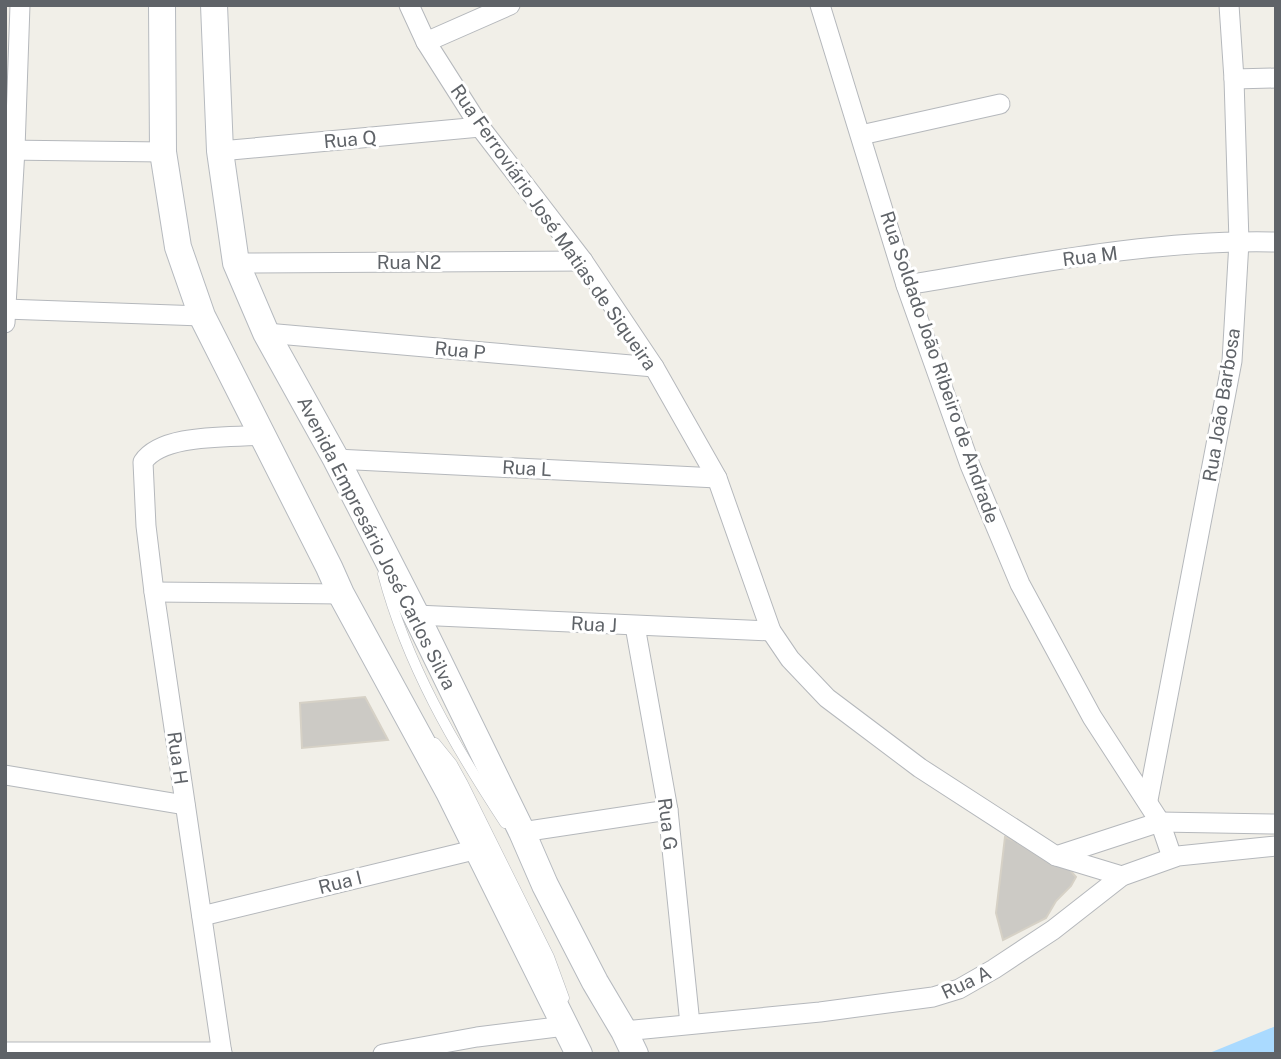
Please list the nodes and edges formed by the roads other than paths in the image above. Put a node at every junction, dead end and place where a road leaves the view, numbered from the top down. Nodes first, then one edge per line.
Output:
1 (20, 5) edge
2 (162, 5) edge
3 (171, 5) edge
4 (214, 5) edge
5 (409, 5) edge
6 (510, 5) edge
7 (820, 5) edge
8 (1229, 5) edge
9 (426, 42) junction
10 (162, 53) junction
11 (1276, 78) edge
12 (1234, 79) junction
13 (1000, 104) dead end
14 (480, 127) junction
15 (861, 135) junction
16 (10, 149) edge
17 (220, 151) junction
18 (163, 152) junction
19 (1239, 242) junction
20 (1276, 243) edge
21 (583, 261) junction
22 (236, 262) junction
23 (906, 285) junction
24 (6, 314) edge
25 (202, 316) junction
26 (266, 333) junction
27 (654, 368) junction
28 (263, 435) junction
29 (336, 459) junction
30 (717, 478) junction
31 (370, 525) junction
32 (154, 592) junction
33 (341, 594) junction
34 (416, 615) junction
35 (635, 626) junction
36 (771, 631) junction
37 (401, 703) junction
38 (5, 775) edge
39 (1148, 800) junction
40 (185, 805) junction
41 (668, 810) junction
42 (1160, 822) junction
43 (1276, 824) edge
44 (522, 832) junction
45 (1276, 846) edge
46 (478, 849) junction
47 (1056, 856) junction
48 (1172, 857) junction
49 (1122, 876) junction
50 (545, 886) junction
51 (202, 916) junction
52 (690, 1024) junction
53 (565, 1026) junction
54 (629, 1042) edge
55 (5, 1052) edge
56 (222, 1053) edge
57 (383, 1054) edge
58 (579, 1054) edge

1 - 16 street
2 - 10 main road
3 - 10 lane
4 - 17 main road, Avenida Empresário José Carlos Silva
5 - 9 street, Rua Ferroviário José Matias de Siqueira
6 - 9 street
7 - 15 street, Rua Soldado João Ribeiro de Andrade
8 - 12 street, Rua João Barbosa
9 - 14 street, Rua Ferroviário José Matias de Siqueira
10 - 18 main road
11 - 12 street
12 - 19 street, Rua João Barbosa
13 - 15 street
14 - 17 street, Rua Q
14 - 21 street, Rua Ferroviário José Matias de Siqueira
15 - 23 street, Rua Soldado João Ribeiro de Andrade
16 - 18 street
16 - 24 street
17 - 22 main road, Avenida Empresário José Carlos Silva
18 - 25 main road
19 - 20 street, Rua M
19 - 23 street, Rua M
19 - 39 street, Rua João Barbosa
21 - 22 street, Rua N2
21 - 27 street, Rua Ferroviário José Matias de Siqueira
22 - 26 main road, Avenida Empresário José Carlos Silva
23 - 39 street, Rua Soldado João Ribeiro de Andrade
24 - 25 street
25 - 28 main road
26 - 27 street, Rua P
26 - 29 main road, Avenida Empresário José Carlos Silva
27 - 30 street, Rua Ferroviário José Matias de Siqueira
28 - 32 street, Rua H
28 - 33 main road
29 - 30 street, Rua L
29 - 31 main road, Avenida Empresário José Carlos Silva
30 - 36 street, Rua Ferroviário José Matias de Siqueira
31 - 34 main road, Avenida Empresário José Carlos Silva
31 - 50 lane
32 - 33 street
32 - 40 street, Rua H
33 - 37 main road
34 - 35 street, Rua J
34 - 44 main road, Avenida Empresário José Carlos Silva
35 - 36 street, Rua J
35 - 41 street, Rua G
36 - 47 street, Rua Ferroviário José Matias de Siqueira
37 - 46 main road
37 - 53 lane
38 - 40 street
39 - 42 street, Rua Soldado João Ribeiro de Andrade
40 - 51 street, Rua H
41 - 44 street
41 - 52 street, Rua G
42 - 43 street
42 - 47 street
42 - 48 street, Rua Soldado João Ribeiro de Andrade
44 - 50 main road, Avenida Empresário José Carlos Silva
45 - 48 street, Rua A
46 - 51 street, Rua I
46 - 53 main road
47 - 49 street, Rua Ferroviário José Matias de Siqueira
48 - 49 street, Rua A
49 - 52 street, Rua A
50 - 54 main road, Avenida Empresário José Carlos Silva
51 - 56 street, Rua H
52 - 54 street, Rua A
53 - 57 street
53 - 58 main road
55 - 56 street

